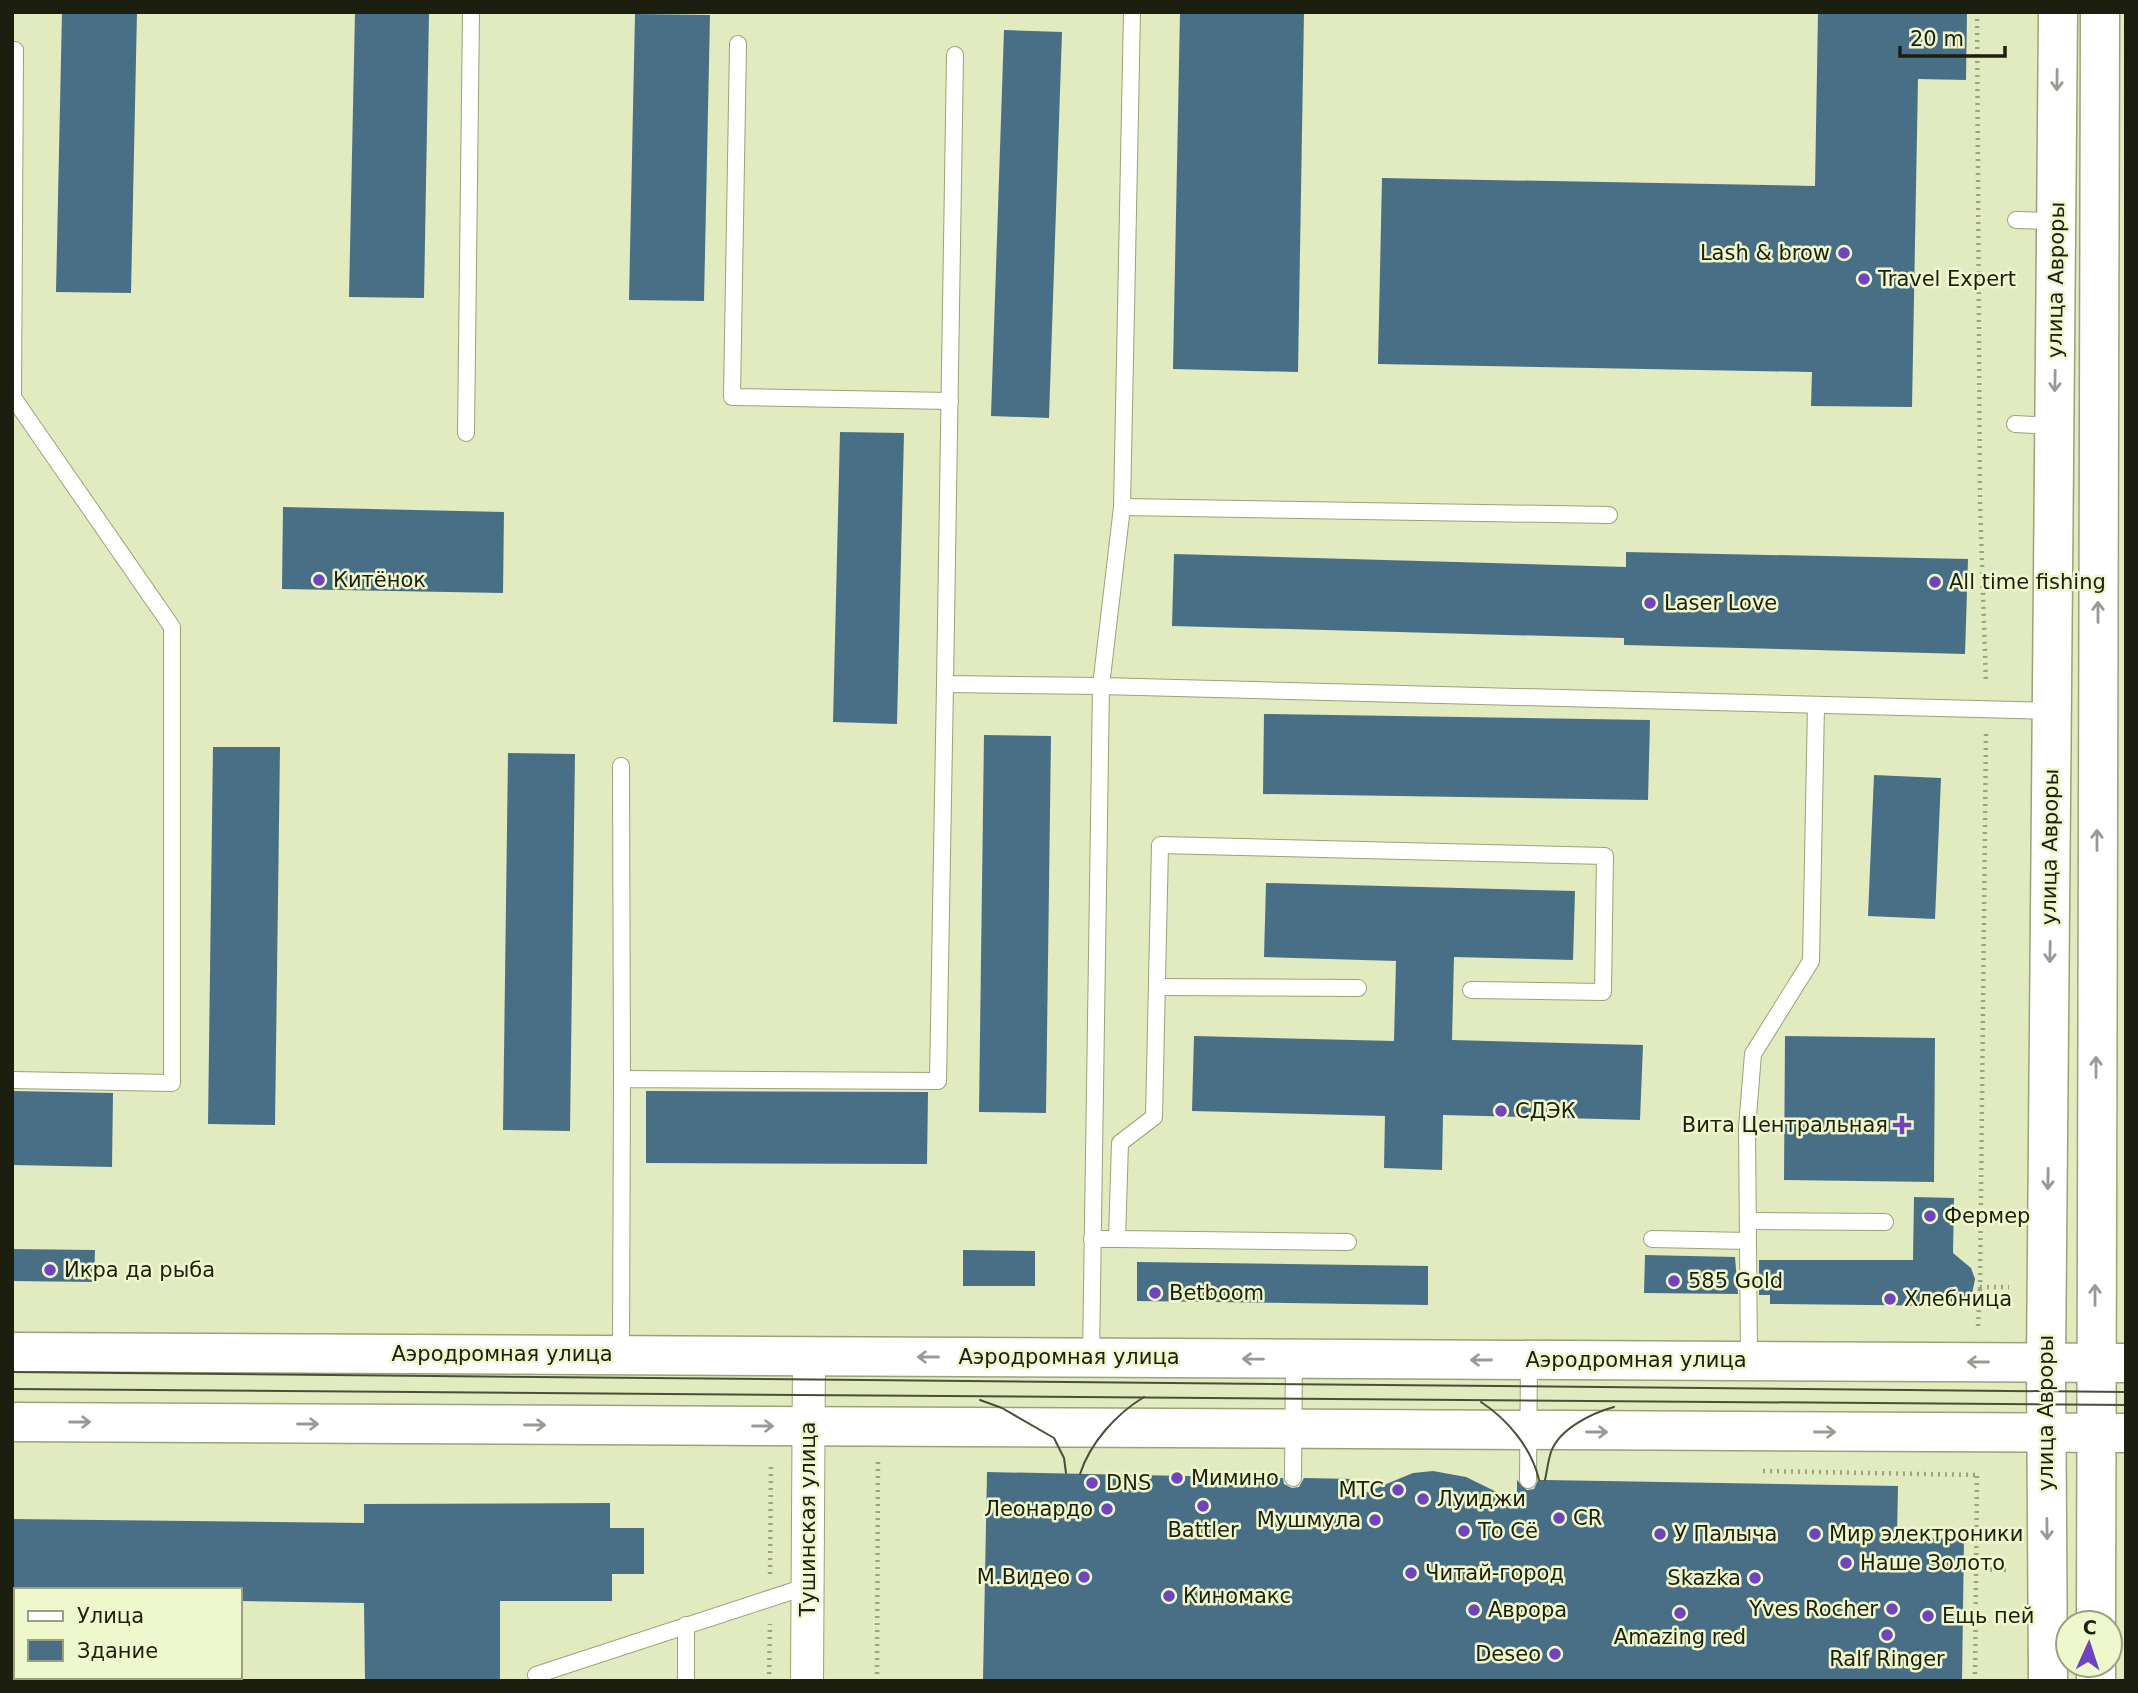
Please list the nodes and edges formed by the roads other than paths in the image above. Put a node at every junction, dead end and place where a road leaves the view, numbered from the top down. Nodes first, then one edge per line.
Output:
1 (471, 12) edge
2 (1132, 12) edge
3 (2058, 12) edge
4 (2100, 12) edge
5 (738, 44) dead end
6 (15, 50) dead end
7 (956, 55) dead end
8 (2016, 220) dead end
9 (2056, 221) junction
10 (13, 396) edge
11 (950, 401) junction
12 (2015, 424) dead end
13 (2054, 426) junction
14 (466, 433) dead end
15 (1122, 507) junction
16 (1609, 514) dead end
17 (945, 684) junction
18 (1101, 686) junction
19 (1816, 705) junction
20 (2052, 711) junction
21 (621, 766) dead end
22 (1157, 987) junction
23 (1357, 988) dead end
24 (1471, 990) dead end
25 (622, 1079) junction
26 (12, 1080) edge
27 (1748, 1222) junction
28 (1885, 1222) dead end
29 (1092, 1239) junction
30 (1117, 1239) junction
31 (1652, 1239) dead end
32 (1748, 1241) junction
33 (1349, 1242) dead end
34 (12, 1352) edge
35 (621, 1355) junction
36 (808, 1356) junction
37 (1091, 1357) junction
38 (1294, 1359) junction
39 (1529, 1360) junction
40 (1749, 1361) junction
41 (2046, 1363) junction
42 (2110, 1363) edge
43 (12, 1422) edge
44 (808, 1426) junction
45 (1294, 1430) junction
46 (1529, 1431) junction
47 (2046, 1433) junction
48 (2111, 1433) edge
49 (1293, 1478) dead end
50 (1528, 1480) dead end
51 (808, 1586) junction
52 (2097, 1609) edge
53 (686, 1625) junction
54 (536, 1675) dead end
55 (686, 1681) edge
56 (807, 1681) edge
57 (2048, 1681) edge

1 - 14 lane
2 - 15 lane
3 -> 9 main road, улица Авроры
42 -> 4 main road, улица Авроры
5 - 11 lane
6 - 10 lane
7 - 11 lane
8 - 9 lane
9 -> 13 main road, улица Авроры
10 - 26 lane
11 - 17 lane
12 - 13 lane
13 - 20 main road, улица Авроры
15 - 16 lane
15 - 18 lane
17 - 18 lane
17 - 25 lane
18 - 19 lane
18 - 29 lane
19 - 20 lane
19 - 27 lane
20 -> 41 main road, улица Авроры
21 - 25 lane
22 - 23 lane
22 - 24 lane
22 - 30 lane
25 - 35 lane
27 - 28 lane
27 - 32 lane
29 - 30 lane
29 - 37 lane
30 - 33 lane
31 - 32 lane
32 - 40 lane
34 - 35 main road, Аэродромная улица
35 - 36 main road, Аэродромная улица
37 -> 36 main road, Аэродромная улица
36 - 44 street, Тушинская улица
38 -> 37 main road, Аэродромная улица
39 -> 38 main road, Аэродромная улица
38 - 45 lane
39 - 40 main road, Аэродромная улица
39 - 46 lane
41 -> 40 main road, Аэродромная улица
41 - 42 main road, Аэродромная улица
41 - 47 main road, улица Авроры
42 - 48 main road, улица Авроры
43 -> 44 main road
44 - 45 main road
44 - 51 street, Тушинская улица
45 - 46 main road
45 - 49 lane
46 -> 47 main road
46 - 50 lane
47 - 48 main road
47 -> 57 main road, улица Авроры
48 - 52 main road, улица Авроры
51 - 53 lane
51 - 56 street, Тушинская улица
53 - 54 lane
53 - 55 lane

